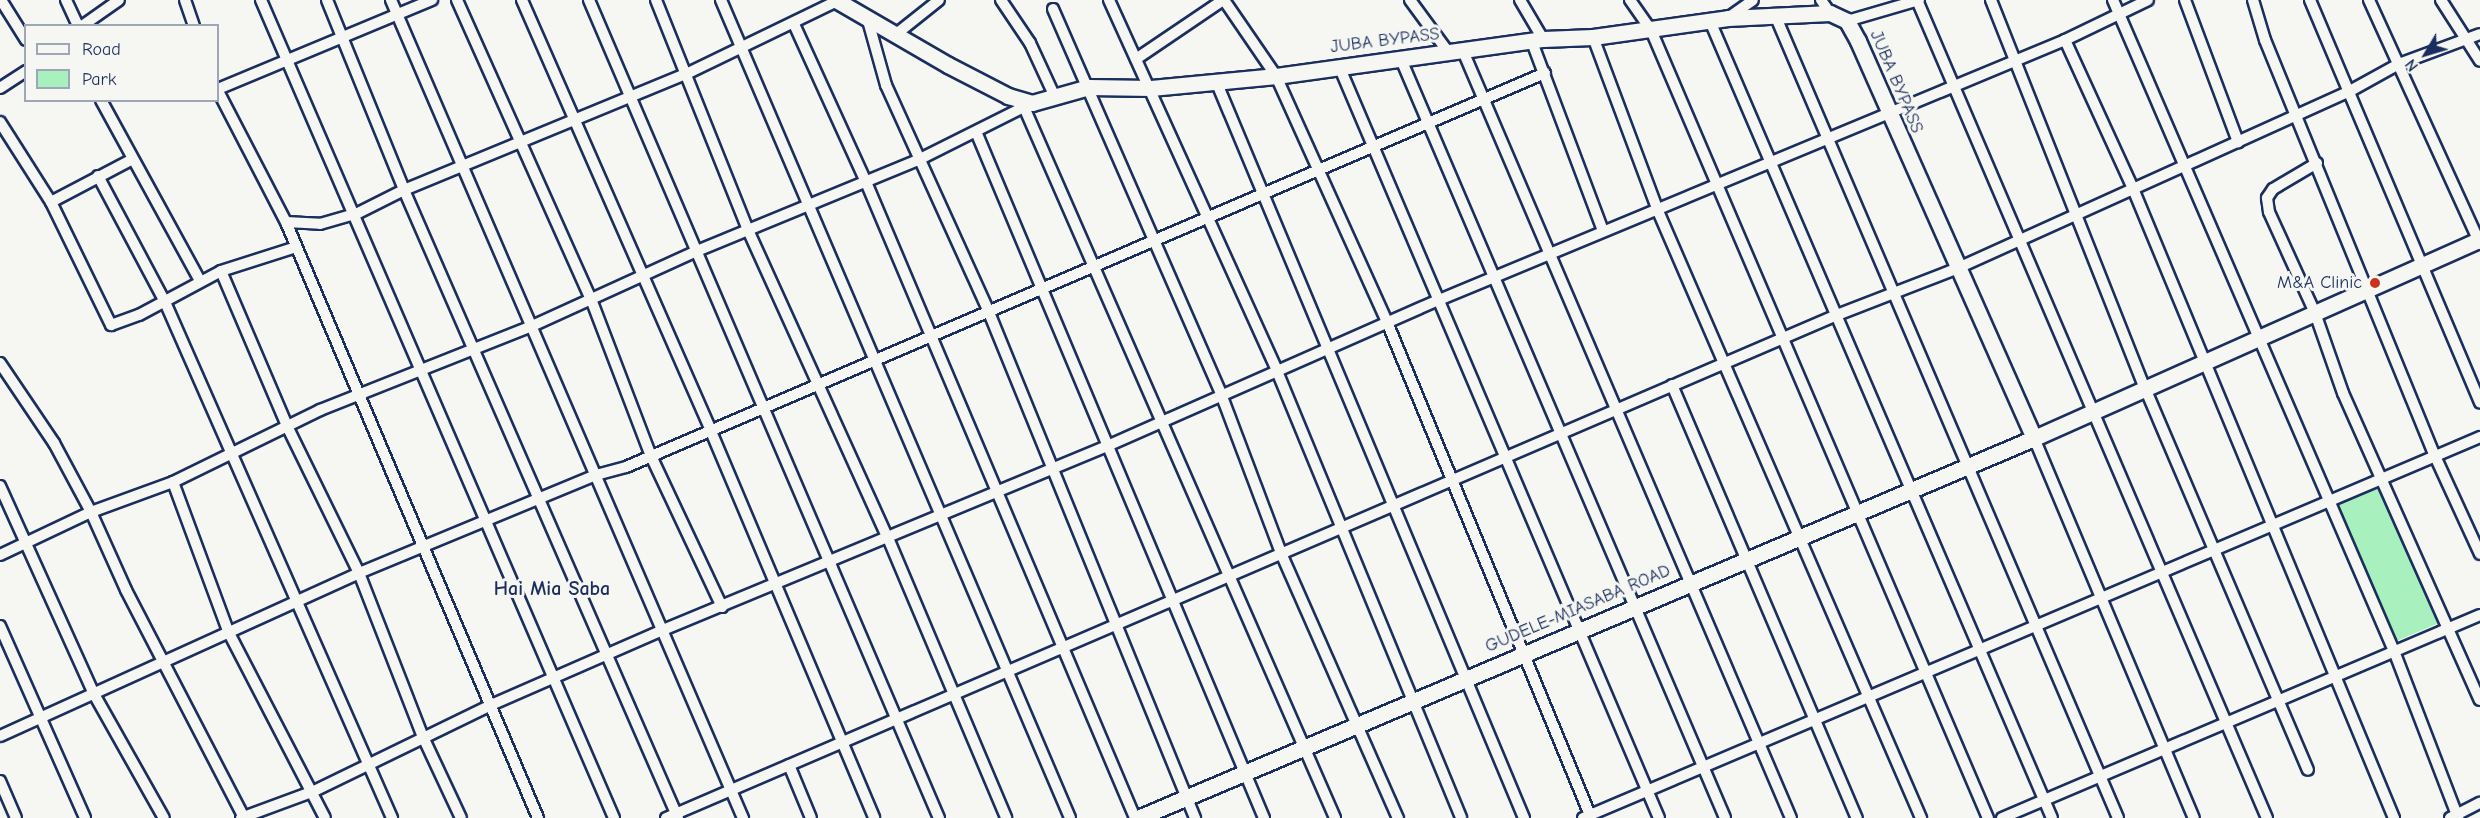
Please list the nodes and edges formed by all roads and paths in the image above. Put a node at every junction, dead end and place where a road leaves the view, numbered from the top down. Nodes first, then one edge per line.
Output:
1 (1, 0) edge
2 (66, 0) edge
3 (119, 0) edge
4 (185, 0) edge
5 (261, 0) edge
6 (327, 0) edge
7 (391, 0) edge
8 (432, 0) edge
9 (457, 0) edge
10 (522, 0) edge
11 (589, 0) edge
12 (656, 0) edge
13 (722, 0) edge
14 (837, 0) edge
15 (1001, 0) edge
16 (1108, 0) edge
17 (1224, 0) edge
18 (1410, 0) edge
19 (1520, 0) edge
20 (1630, 0) edge
21 (1753, 0) edge
22 (1918, 0) edge
23 (1991, 0) edge
24 (2113, 0) edge
25 (2148, 0) edge
26 (2185, 0) edge
27 (2253, 0) edge
28 (2310, 0) edge
29 (2369, 0) edge
30 (2441, 0) edge
31 (935, 1) edge
32 (1740, 4) edge
33 (1826, 7) edge
34 (1053, 9) dead end
35 (2120, 13) junction
36 (398, 15) junction
37 (1775, 15) junction
38 (867, 16) junction
39 (1728, 18) junction
40 (1710, 21) junction
41 (1847, 21) junction
42 (77, 24) edge
43 (85, 24) edge
44 (193, 24) edge
45 (794, 24) junction
46 (1651, 30) junction
47 (895, 34) junction
48 (2480, 34) edge
49 (342, 36) junction
50 (24, 37) edge
51 (1593, 37) junction
52 (2466, 39) junction
53 (1537, 40) junction
54 (2066, 40) junction
55 (742, 48) junction
56 (1456, 52) junction
57 (1400, 57) junction
58 (286, 58) junction
59 (1136, 59) junction
60 (2014, 60) junction
61 (2480, 60) edge
62 (2398, 64) junction
63 (1339, 66) junction
64 (24, 72) edge
65 (1545, 73) junction
66 (686, 74) junction
67 (1276, 76) junction
68 (1216, 81) junction
69 (1089, 87) junction
70 (1955, 87) junction
71 (0, 88) edge
72 (1151, 88) junction
73 (219, 90) edge
74 (219, 92) edge
75 (2350, 92) junction
76 (1054, 95) junction
77 (631, 97) junction
78 (1484, 100) junction
79 (102, 102) edge
80 (1028, 105) junction
81 (1888, 114) junction
82 (2296, 114) junction
83 (0, 122) edge
84 (575, 122) junction
85 (1428, 126) junction
86 (977, 134) junction
87 (1830, 139) junction
88 (2238, 142) junction
89 (521, 144) junction
90 (1374, 148) junction
91 (131, 160) junction
92 (918, 160) junction
93 (2317, 163) junction
94 (1772, 164) junction
95 (2185, 166) junction
96 (465, 168) junction
97 (1318, 171) junction
98 (98, 176) junction
99 (866, 182) junction
100 (1718, 186) junction
101 (404, 190) junction
102 (2134, 191) junction
103 (1261, 196) junction
104 (51, 202) junction
105 (808, 205) junction
106 (1658, 211) junction
107 (356, 214) junction
108 (2077, 216) junction
109 (1208, 218) junction
110 (286, 222) junction
111 (748, 230) junction
112 (1603, 231) junction
113 (1155, 241) junction
114 (2020, 241) junction
115 (2479, 241) edge
116 (296, 247) junction
117 (697, 251) junction
118 (1548, 256) junction
119 (2423, 265) junction
120 (1095, 266) junction
121 (1958, 268) junction
122 (221, 271) junction
123 (643, 274) junction
124 (1495, 277) junction
125 (200, 281) junction
126 (1043, 287) junction
127 (2368, 289) junction
128 (1896, 294) junction
129 (591, 299) junction
130 (1439, 300) junction
131 (165, 302) junction
132 (988, 310) junction
133 (2314, 313) junction
134 (1837, 315) junction
135 (1387, 322) junction
136 (530, 327) junction
137 (931, 333) junction
138 (1783, 338) junction
139 (2259, 338) junction
140 (473, 347) junction
141 (1330, 348) junction
142 (874, 358) junction
143 (2205, 362) junction
144 (0, 363) edge
145 (1724, 363) junction
146 (418, 368) junction
147 (1277, 371) junction
148 (818, 382) junction
149 (1672, 385) junction
150 (2145, 388) junction
151 (1221, 394) junction
152 (356, 395) junction
153 (2480, 403) edge
154 (762, 407) junction
155 (1617, 411) junction
156 (2094, 411) junction
157 (1161, 422) junction
158 (287, 426) junction
159 (710, 429) junction
160 (1562, 433) junction
161 (2480, 437) edge
162 (2034, 438) junction
163 (1105, 447) junction
164 (234, 454) junction
165 (2434, 454) junction
166 (651, 456) junction
167 (1506, 457) junction
168 (1969, 464) junction
169 (1053, 468) junction
170 (596, 475) junction
171 (2381, 477) junction
172 (1451, 480) junction
173 (172, 482) junction
174 (0, 486) edge
175 (1911, 488) junction
176 (996, 492) junction
177 (2329, 499) junction
178 (540, 500) junction
179 (1396, 505) junction
180 (1857, 511) junction
181 (91, 512) junction
182 (941, 515) junction
183 (486, 523) junction
184 (2272, 524) junction
185 (1343, 527) junction
186 (1799, 536) junction
187 (888, 538) junction
188 (27, 543) junction
189 (424, 546) junction
190 (2215, 549) junction
191 (1281, 553) junction
192 (2480, 554) edge
193 (0, 555) edge
194 (1746, 559) junction
195 (830, 561) junction
196 (2160, 571) junction
197 (358, 573) junction
198 (1227, 577) junction
199 (1690, 582) junction
200 (776, 585) junction
201 (2102, 596) junction
202 (1171, 601) junction
203 (296, 603) junction
204 (1635, 606) junction
205 (722, 608) junction
206 (2480, 615) edge
207 (1115, 625) junction
208 (2035, 625) junction
209 (0, 626) edge
210 (2449, 627) junction
211 (663, 630) junction
212 (1579, 630) junction
213 (229, 633) junction
214 (1063, 647) junction
215 (1980, 648) junction
216 (2394, 651) junction
217 (1522, 654) junction
218 (610, 656) junction
219 (164, 662) junction
220 (1925, 672) junction
221 (1008, 673) junction
222 (2336, 677) junction
223 (555, 679) junction
224 (1464, 679) junction
225 (94, 694) junction
226 (953, 695) junction
227 (1868, 696) junction
228 (1410, 700) junction
229 (2480, 700) edge
230 (2278, 701) junction
231 (491, 705) junction
232 (898, 718) junction
233 (39, 719) junction
234 (1815, 719) junction
235 (2229, 722) junction
236 (1359, 724) junction
237 (0, 736) edge
238 (423, 737) junction
239 (843, 742) junction
240 (1759, 743) junction
241 (1304, 747) junction
242 (2167, 748) junction
243 (368, 764) junction
244 (789, 765) junction
245 (1703, 767) junction
246 (2308, 770) dead end
247 (1244, 773) junction
248 (2102, 777) junction
249 (0, 781) edge
250 (731, 790) junction
251 (314, 791) junction
252 (1647, 791) junction
253 (1186, 797) junction
254 (2044, 800) junction
255 (2480, 803) edge
256 (673, 817) edge
257 (1586, 817) edge
258 (2455, 817) edge
259 (16, 818) edge
260 (85, 818) edge
261 (164, 818) edge
262 (243, 818) edge
263 (325, 818) edge
264 (392, 818) edge
265 (461, 818) edge
266 (538, 818) edge
267 (614, 818) edge
268 (743, 818) edge
269 (811, 818) edge
270 (874, 818) edge
271 (939, 818) edge
272 (1006, 818) edge
273 (1070, 818) edge
274 (1136, 818) edge
275 (1195, 818) edge
276 (1264, 818) edge
277 (1335, 818) edge
278 (1398, 818) edge
279 (1461, 818) edge
280 (1524, 818) edge
281 (1659, 818) edge
282 (1725, 818) edge
283 (1791, 818) edge
284 (1857, 818) edge
285 (1921, 818) edge
286 (1988, 818) edge
287 (2002, 818) edge
288 (2052, 818) edge
289 (2118, 818) edge
290 (2194, 818) edge
291 (2267, 818) edge
292 (2394, 818) edge

1 - 50 street
2 - 42 street
3 - 43 street
4 - 44 street
5 - 58 street
6 - 49 street
7 - 36 street
8 - 36 street
9 - 89 street
10 - 84 street
11 - 77 street
12 - 66 street
13 - 55 street
14 - 38 main road
14 - 45 street
15 - 76 street
16 - 59 street
17 - 59 street
17 - 67 street
18 - 56 street
19 - 53 street
20 - 46 street
21 - 32 street
22 - 41 street
22 - 70 street
23 - 60 street
24 - 35 street
25 - 35 street
26 - 88 street
27 - 82 street
28 - 75 street
29 - 62 street
30 - 52 street
31 - 47 street
32 - 39 street
33 - 37 main road, JUBA BYPASS
33 - 41 main road, JUBA BYPASS
34 - 69 street
35 - 54 street
35 - 95 street
36 - 49 street
36 - 96 street
37 - 39 main road, JUBA BYPASS
37 - 87 street
38 - 47 main road
38 - 92 street
39 - 40 main road, JUBA BYPASS
40 - 46 main road, JUBA BYPASS
40 - 94 street
41 - 81 main road, JUBA BYPASS
45 - 55 street
45 - 99 street
46 - 51 main road, JUBA BYPASS
46 - 100 street
47 - 80 main road
48 - 52 street
49 - 58 street
49 - 101 street
51 - 53 main road, JUBA BYPASS
51 - 106 street
52 - 61 street
52 - 62 street
53 - 56 main road, JUBA BYPASS
53 - 65 street
54 - 60 street
54 - 102 street
55 - 66 street
55 - 105 street
56 - 57 main road, JUBA BYPASS
56 - 78 street
57 - 63 main road, JUBA BYPASS
57 - 85 street
58 - 73 street
58 - 107 street
59 - 72 street
60 - 70 street
60 - 108 street
62 - 75 street
62 - 115 street
63 - 67 main road, JUBA BYPASS
63 - 90 street
64 - 71 street
65 - 78 street
65 - 112 street
66 - 77 street
66 - 111 street
67 - 68 main road, JUBA BYPASS
67 - 97 street
68 - 72 main road, JUBA BYPASS
68 - 103 street
69 - 72 main road, JUBA BYPASS
69 - 76 main road, JUBA BYPASS
69 - 113 street
70 - 81 street
70 - 114 street
72 - 109 street
74 - 110 street
75 - 82 street
75 - 119 street
76 - 80 main road, JUBA BYPASS
77 - 84 street
77 - 117 street
78 - 85 street
78 - 118 street
79 - 91 street
80 - 86 street
80 - 120 street
81 - 87 street
81 - 121 main road, JUBA BYPASS
82 - 88 street
82 - 93 street
83 - 104 street
84 - 89 street
84 - 123 street
85 - 90 street
85 - 124 street
86 - 92 street
86 - 126 street
87 - 94 street
87 - 128 street
88 - 95 street
89 - 96 street
89 - 129 street
90 - 97 street
90 - 130 street
91 - 98 street
91 - 125 street
92 - 99 street
92 - 132 street
93 - 127 street
93 - 133 street
94 - 100 street
94 - 134 street
95 - 102 street
95 - 139 street
96 - 101 street
96 - 136 street
97 - 103 street
97 - 135 street
98 - 104 street
98 - 131 street
99 - 105 street
99 - 137 street
100 - 106 street
100 - 138 street
101 - 107 street
101 - 140 street
102 - 108 street
102 - 143 street
103 - 109 street
103 - 141 street
104 - 131 street
105 - 111 street
105 - 142 street
106 - 112 street
106 - 145 street
107 - 110 street
107 - 146 street
108 - 114 street
108 - 150 street
109 - 113 street
109 - 147 street
110 - 116 street
111 - 117 street
111 - 148 street
112 - 118 street
113 - 120 street
113 - 151 street
114 - 121 street
114 - 156 street
115 - 119 main road
116 - 122 street
116 - 152 street
117 - 123 street
117 - 154 street
118 - 124 street
118 - 155 street
119 - 127 main road
119 - 153 street
120 - 126 street
120 - 157 street
121 - 128 street
121 - 162 main road, JUBA BYPASS
122 - 125 street
122 - 158 street
123 - 129 street
123 - 159 street
124 - 130 street
124 - 160 street
125 - 131 street
126 - 132 street
126 - 163 street
127 - 133 main road
127 - 165 street
128 - 134 street
128 - 168 street
129 - 136 street
129 - 166 street
130 - 135 street
130 - 167 street
131 - 164 street
132 - 137 street
132 - 169 street
133 - 139 main road
133 - 171 street
134 - 138 street
134 - 175 street
135 - 141 street
135 - 172 street
136 - 140 street
136 - 170 street
137 - 142 street
137 - 176 street
138 - 145 street
138 - 180 street
139 - 143 main road
139 - 177 street
140 - 146 street
140 - 178 street
141 - 147 street
141 - 179 street
142 - 148 street
142 - 182 street
143 - 150 main road
143 - 184 street
144 - 181 street
145 - 149 street
145 - 186 street
146 - 152 street
146 - 183 street
147 - 151 street
147 - 185 street
148 - 154 street
148 - 187 street
149 - 155 street
149 - 194 street
150 - 156 main road
150 - 190 street
151 - 157 street
151 - 191 street
152 - 158 street
152 - 189 street
154 - 159 street
154 - 195 street
155 - 160 street
155 - 199 street
156 - 162 main road
156 - 196 street
157 - 163 street
157 - 198 street
158 - 164 street
158 - 197 street
159 - 166 street
159 - 200 street
160 - 167 street
160 - 204 street
161 - 165 street
162 - 168 main road, GUDELE-MIASABA ROAD
162 - 201 street
163 - 169 street
163 - 202 street
164 - 173 street
164 - 203 street
165 - 171 street
165 - 192 street
166 - 170 street
166 - 205 street
167 - 172 street
167 - 212 street
168 - 175 main road, GUDELE-MIASABA ROAD
168 - 208 street
169 - 176 street
169 - 207 street
170 - 178 street
170 - 211 street
171 - 177 street
171 - 210 street
172 - 179 street
172 - 217 street
173 - 181 street
173 - 213 street
174 - 188 street
175 - 180 main road, GUDELE-MIASABA ROAD
175 - 215 street
176 - 182 street
176 - 214 street
177 - 184 street
177 - 216 street
178 - 183 street
178 - 218 street
179 - 185 street
179 - 224 street
180 - 186 main road, GUDELE-MIASABA ROAD
180 - 220 street
181 - 188 street
181 - 219 street
182 - 187 street
182 - 221 street
183 - 189 street
183 - 223 street
184 - 190 street
184 - 222 street
185 - 191 street
185 - 228 street
186 - 194 main road, GUDELE-MIASABA ROAD
186 - 227 street
187 - 195 street
187 - 226 street
188 - 193 street
188 - 225 street
189 - 197 street
189 - 231 street
190 - 196 street
190 - 230 street
191 - 198 street
191 - 236 street
194 - 199 main road, GUDELE-MIASABA ROAD
194 - 234 street
195 - 200 street
195 - 232 street
196 - 201 street
196 - 235 street
197 - 203 street
197 - 238 street
198 - 202 street
198 - 241 street
199 - 204 main road, GUDELE-MIASABA ROAD
199 - 240 street
200 - 205 street
200 - 239 street
201 - 208 street
201 - 242 street
202 - 207 street
202 - 247 street
203 - 213 street
203 - 243 street
204 - 212 main road, GUDELE-MIASABA ROAD
204 - 245 street
205 - 211 street
206 - 210 street
207 - 214 street
207 - 253 street
208 - 215 street
208 - 248 street
209 - 233 street
210 - 216 street
210 - 229 street
211 - 218 street
211 - 250 street
212 - 217 main road, GUDELE-MIASABA ROAD
212 - 252 street
213 - 219 street
213 - 251 street
214 - 221 street
214 - 274 street
215 - 220 street
215 - 254 street
216 - 222 street
216 - 258 street
217 - 224 main road, GUDELE-MIASABA ROAD
217 - 257 street
218 - 223 street
218 - 256 street
219 - 225 street
219 - 262 street
220 - 227 street
220 - 286 street
221 - 226 street
221 - 273 street
222 - 230 street
222 - 292 street
223 - 231 street
223 - 267 street
224 - 228 main road, GUDELE-MIASABA ROAD
224 - 280 street
225 - 233 street
225 - 261 street
226 - 232 street
226 - 272 street
227 - 234 street
227 - 285 street
228 - 236 main road, GUDELE-MIASABA ROAD
228 - 279 street
230 - 235 street
230 - 246 street
231 - 238 street
231 - 266 street
232 - 239 street
232 - 271 street
233 - 237 street
233 - 260 street
234 - 240 street
234 - 284 street
235 - 242 street
235 - 291 street
236 - 241 main road, GUDELE-MIASABA ROAD
236 - 278 street
238 - 243 street
238 - 265 street
239 - 244 street
239 - 270 street
240 - 245 street
240 - 283 street
241 - 247 main road, GUDELE-MIASABA ROAD
241 - 277 street
242 - 248 street
242 - 290 street
243 - 251 street
243 - 264 street
244 - 250 street
244 - 269 street
245 - 252 street
245 - 282 street
247 - 253 main road, GUDELE-MIASABA ROAD
247 - 276 street
248 - 254 street
248 - 289 street
249 - 259 street
250 - 256 street
250 - 268 street
251 - 262 street
251 - 263 street
252 - 257 street
252 - 281 street
253 - 274 main road, GUDELE-MIASABA ROAD
253 - 275 street
254 - 287 street
254 - 288 street
255 - 258 street

